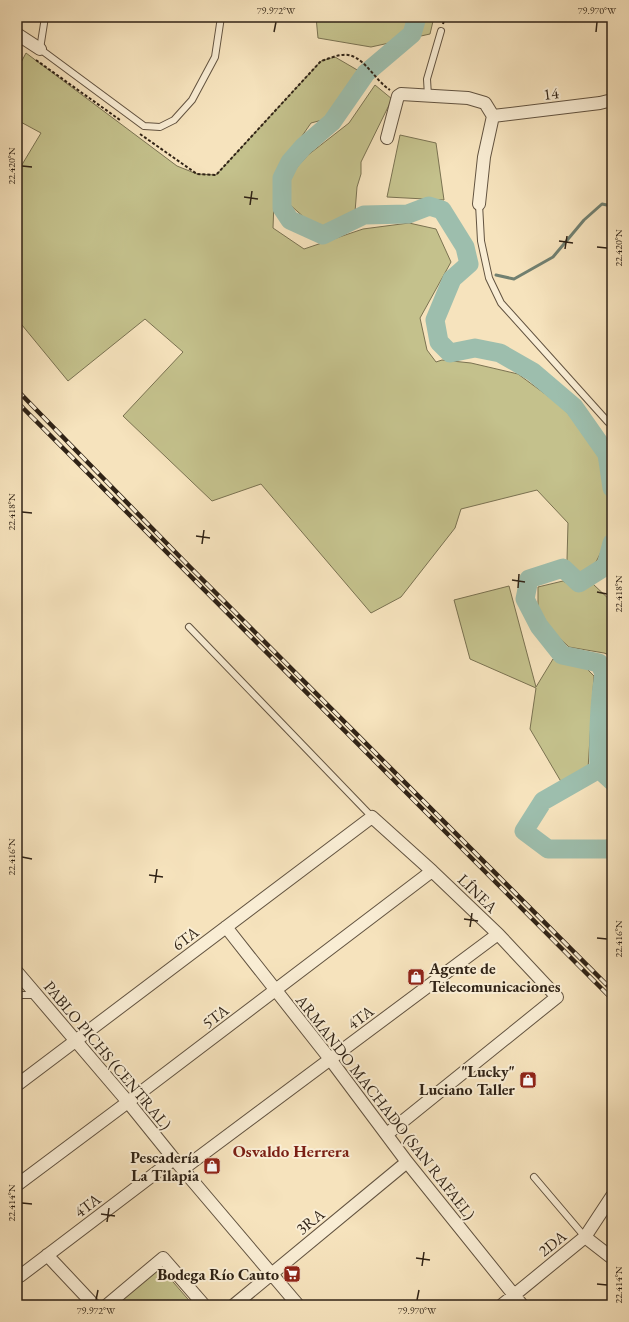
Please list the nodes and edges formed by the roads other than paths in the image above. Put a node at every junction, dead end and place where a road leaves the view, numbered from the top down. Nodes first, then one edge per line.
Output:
1 (45, 17) edge
2 (221, 17) edge
3 (442, 31) dead end
4 (17, 34) edge
5 (40, 49) junction
6 (428, 96) junction
7 (612, 100) edge
8 (493, 116) junction
9 (387, 138) dead end
10 (479, 204) joint
11 (612, 425) edge
12 (189, 627) dead end
13 (372, 817) junction
14 (432, 871) junction
15 (226, 927) junction
16 (498, 934) junction
17 (17, 972) edge
18 (275, 990) junction
19 (36, 994) junction
20 (17, 995) edge
21 (75, 1041) junction
22 (330, 1060) junction
23 (17, 1085) edge
24 (128, 1102) junction
25 (387, 1134) junction
26 (174, 1160) junction
27 (407, 1162) junction
28 (183, 1169) junction
29 (534, 1177) dead end
30 (17, 1185) edge
31 (612, 1196) edge
32 (585, 1237) junction
33 (47, 1255) junction
34 (612, 1258) edge
35 (271, 1273) junction
36 (20, 1276) dead end
37 (514, 1295) junction
38 (94, 1305) edge
39 (107, 1305) edge
40 (204, 1305) edge
41 (234, 1305) edge
42 (298, 1305) edge
43 (502, 1305) edge
44 (522, 1305) edge

1 - 5 lane
2 - 5 lane
3 - 6 lane
4 - 5 street
6 - 8 street
6 - 9 street
7 - 8 street, 14
8 - 10 street
10 - 11 lane
12 - 13 lane
13 - 14 street, LÍNEA
13 - 15 street, 6TA
14 - 16 street, LÍNEA
14 - 18 street, 5TA
15 - 18 street, ARMANDO MACHADO (SAN RAFAEL)
15 - 21 street, 6TA
16 - 22 street, 4TA
16 - 25 street, LÍNEA
17 - 19 street, PABLO PICHS (CENTRAL)
18 - 22 street, ARMANDO MACHADO (SAN RAFAEL)
18 - 24 street, 5TA
19 - 20 lane
19 - 21 street, PABLO PICHS (CENTRAL)
21 - 23 street, 6TA
21 - 24 street, PABLO PICHS (CENTRAL)
22 - 25 street, ARMANDO MACHADO (SAN RAFAEL)
22 - 28 street, 4TA
24 - 26 street, PABLO PICHS (CENTRAL)
24 - 30 street, 5TA
25 - 27 street, ARMANDO MACHADO (SAN RAFAEL)
26 - 28 street, PABLO PICHS (CENTRAL)
26 - 33 street, 4TA
27 - 35 street, 3RA
27 - 37 street, ARMANDO MACHADO (SAN RAFAEL)
28 - 35 street, PABLO PICHS (CENTRAL)
29 - 32 lane
31 - 32 street, 2DA
32 - 34 street
32 - 37 street, 2DA
33 - 36 street, 4TA
33 - 38 street
35 - 41 street, 3RA
35 - 42 street, PABLO PICHS (CENTRAL)
37 - 43 street, 2DA
37 - 44 street, ARMANDO MACHADO (SAN RAFAEL)
39 - 40 street

